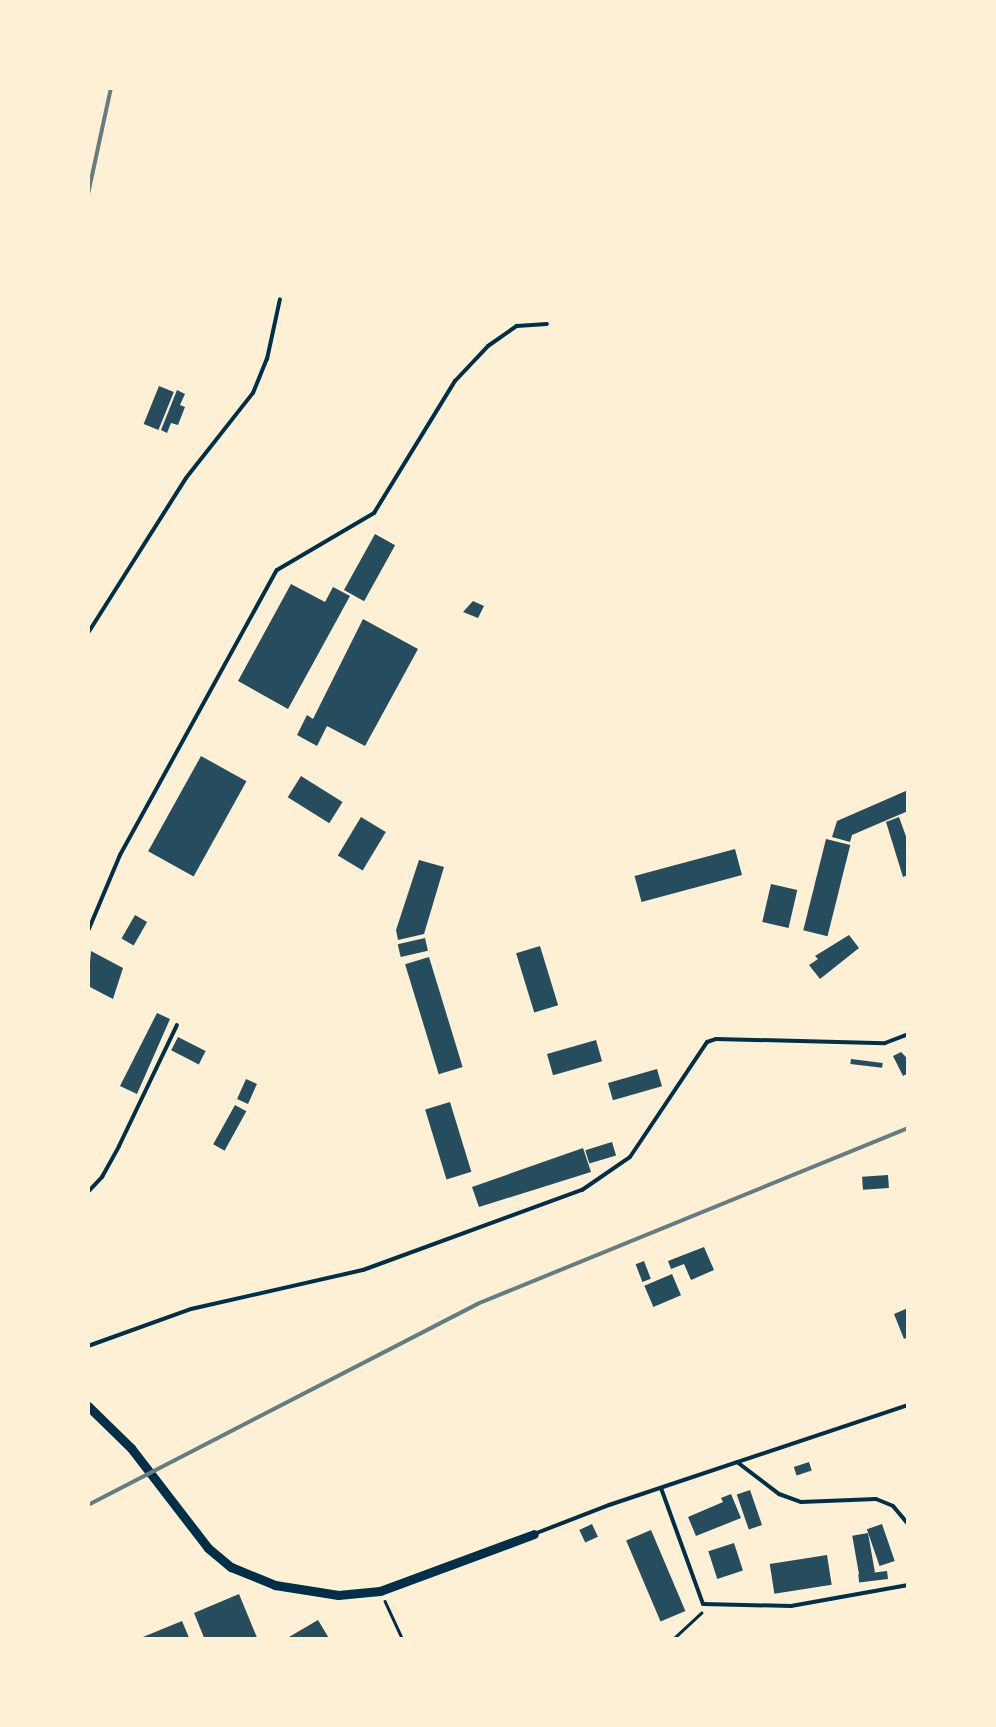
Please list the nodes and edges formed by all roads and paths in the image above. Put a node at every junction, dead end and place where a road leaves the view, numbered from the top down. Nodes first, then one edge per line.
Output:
1 (280, 300) dead end
2 (547, 324) dead end
3 (88, 633) edge
4 (88, 931) edge
5 (177, 1025) dead end
6 (908, 1034) edge
7 (88, 1192) edge
8 (88, 1346) edge
9 (908, 1405) edge
10 (88, 1406) edge
11 (737, 1462) junction
12 (661, 1488) junction
13 (908, 1524) edge
14 (534, 1534) joint
15 (908, 1585) edge
16 (380, 1590) junction
17 (706, 1605) junction
18 (403, 1640) edge
19 (672, 1640) edge

1 - 3 lane
2 - 4 lane
5 - 7 lane
6 - 8 lane
9 - 11 lane
10 - 16 street
11 - 12 lane
11 - 13 lane
12 - 14 lane
12 - 17 lane
14 - 16 street
15 - 17 lane
16 - 18 path
17 - 19 path

